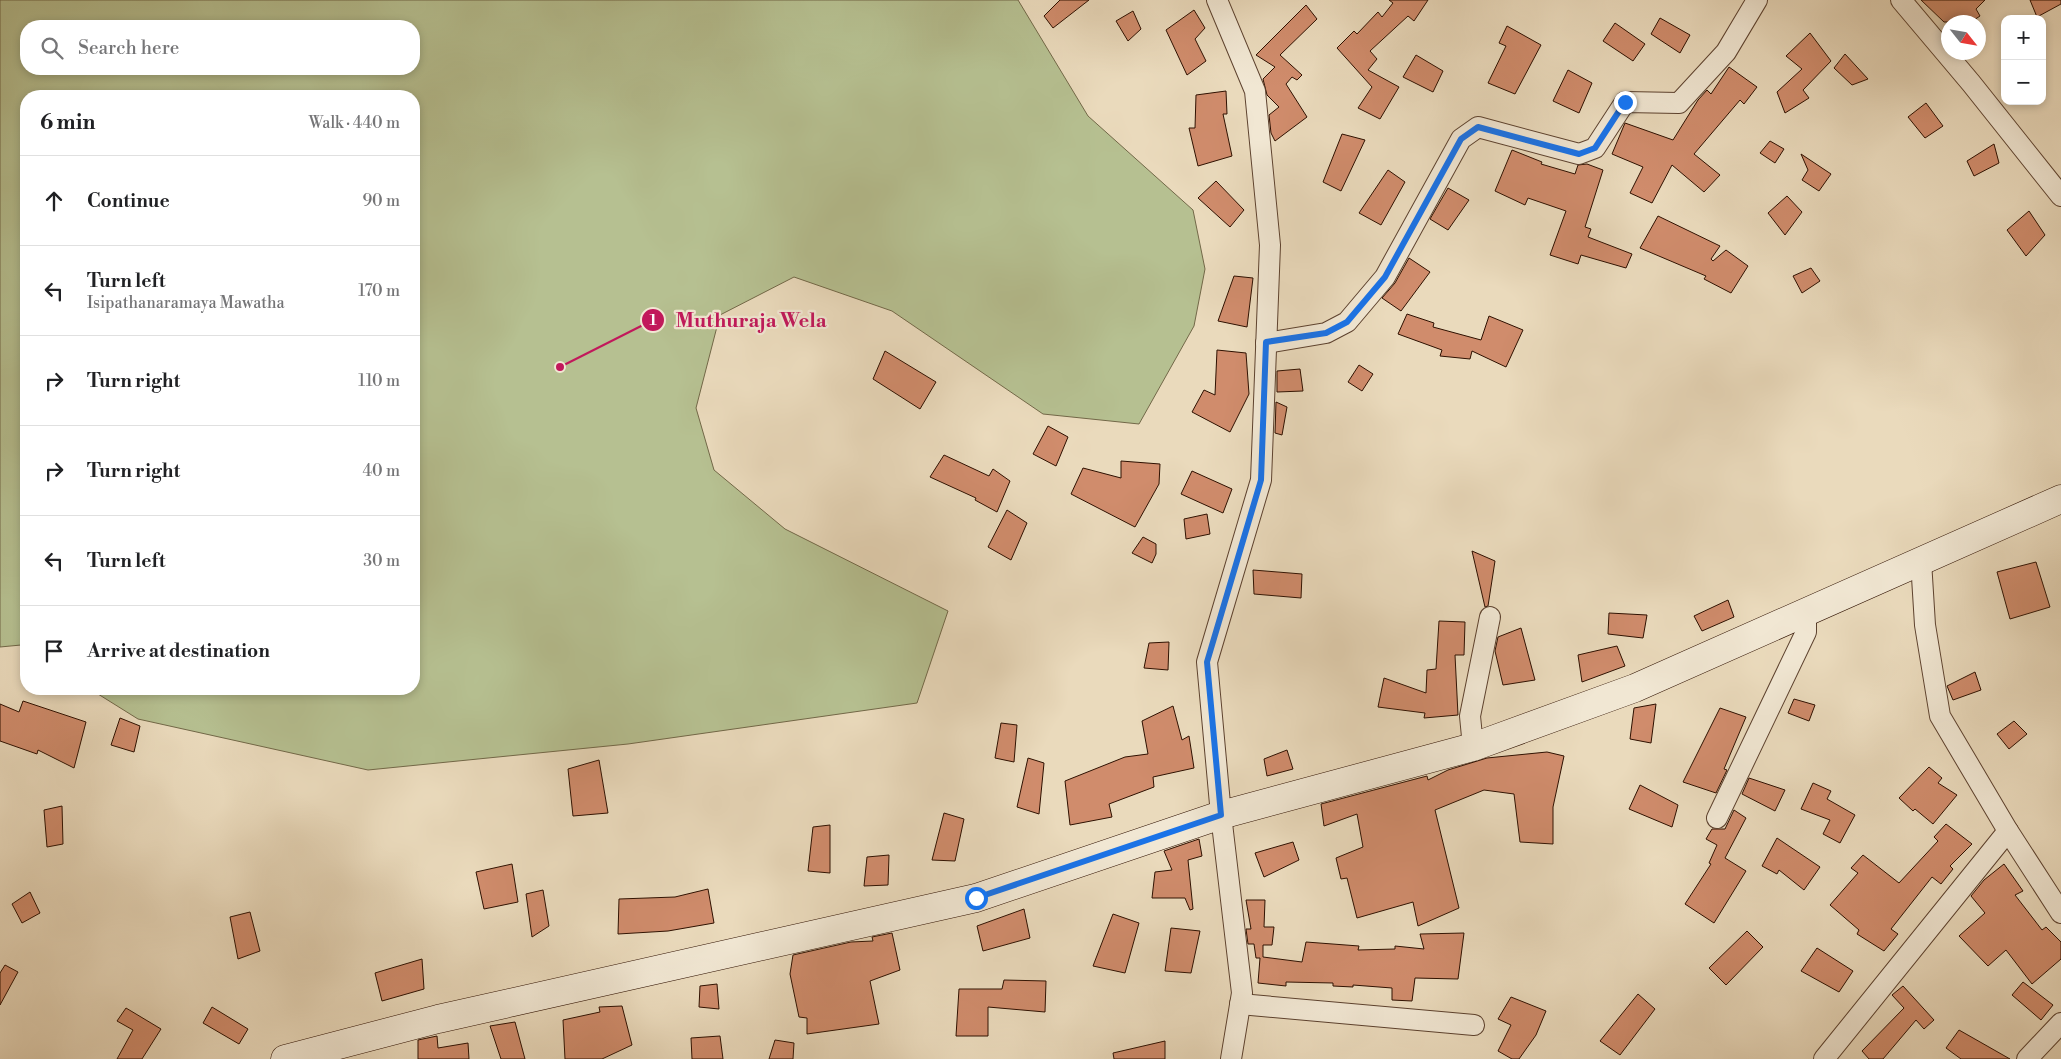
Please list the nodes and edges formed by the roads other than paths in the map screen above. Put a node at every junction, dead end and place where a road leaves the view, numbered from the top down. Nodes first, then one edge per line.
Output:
1 (1216, 0) edge
2 (1758, 0) edge
3 (1901, 0) edge
4 (2061, 196) edge
5 (1266, 342) junction
6 (2061, 499) edge
7 (1921, 561) junction
8 (1806, 612) junction
9 (1490, 617) dead end
10 (1473, 746) junction
11 (1221, 815) junction
12 (1717, 818) dead end
13 (2008, 831) junction
14 (2061, 913) edge
15 (1240, 1004) junction
16 (2061, 1023) edge
17 (1474, 1025) dead end
18 (284, 1059) edge
19 (1231, 1059) edge
20 (1824, 1059) edge
21 (2027, 1059) edge

1 - 5 street
2 - 5 street
3 - 4 street
5 - 11 street
6 - 7 street
7 - 8 street
7 - 13 street
8 - 10 street
8 - 12 street
9 - 10 street
10 - 11 street
11 - 15 street
11 - 18 street
13 - 14 street
13 - 20 street
15 - 17 street
15 - 19 street
16 - 21 street

